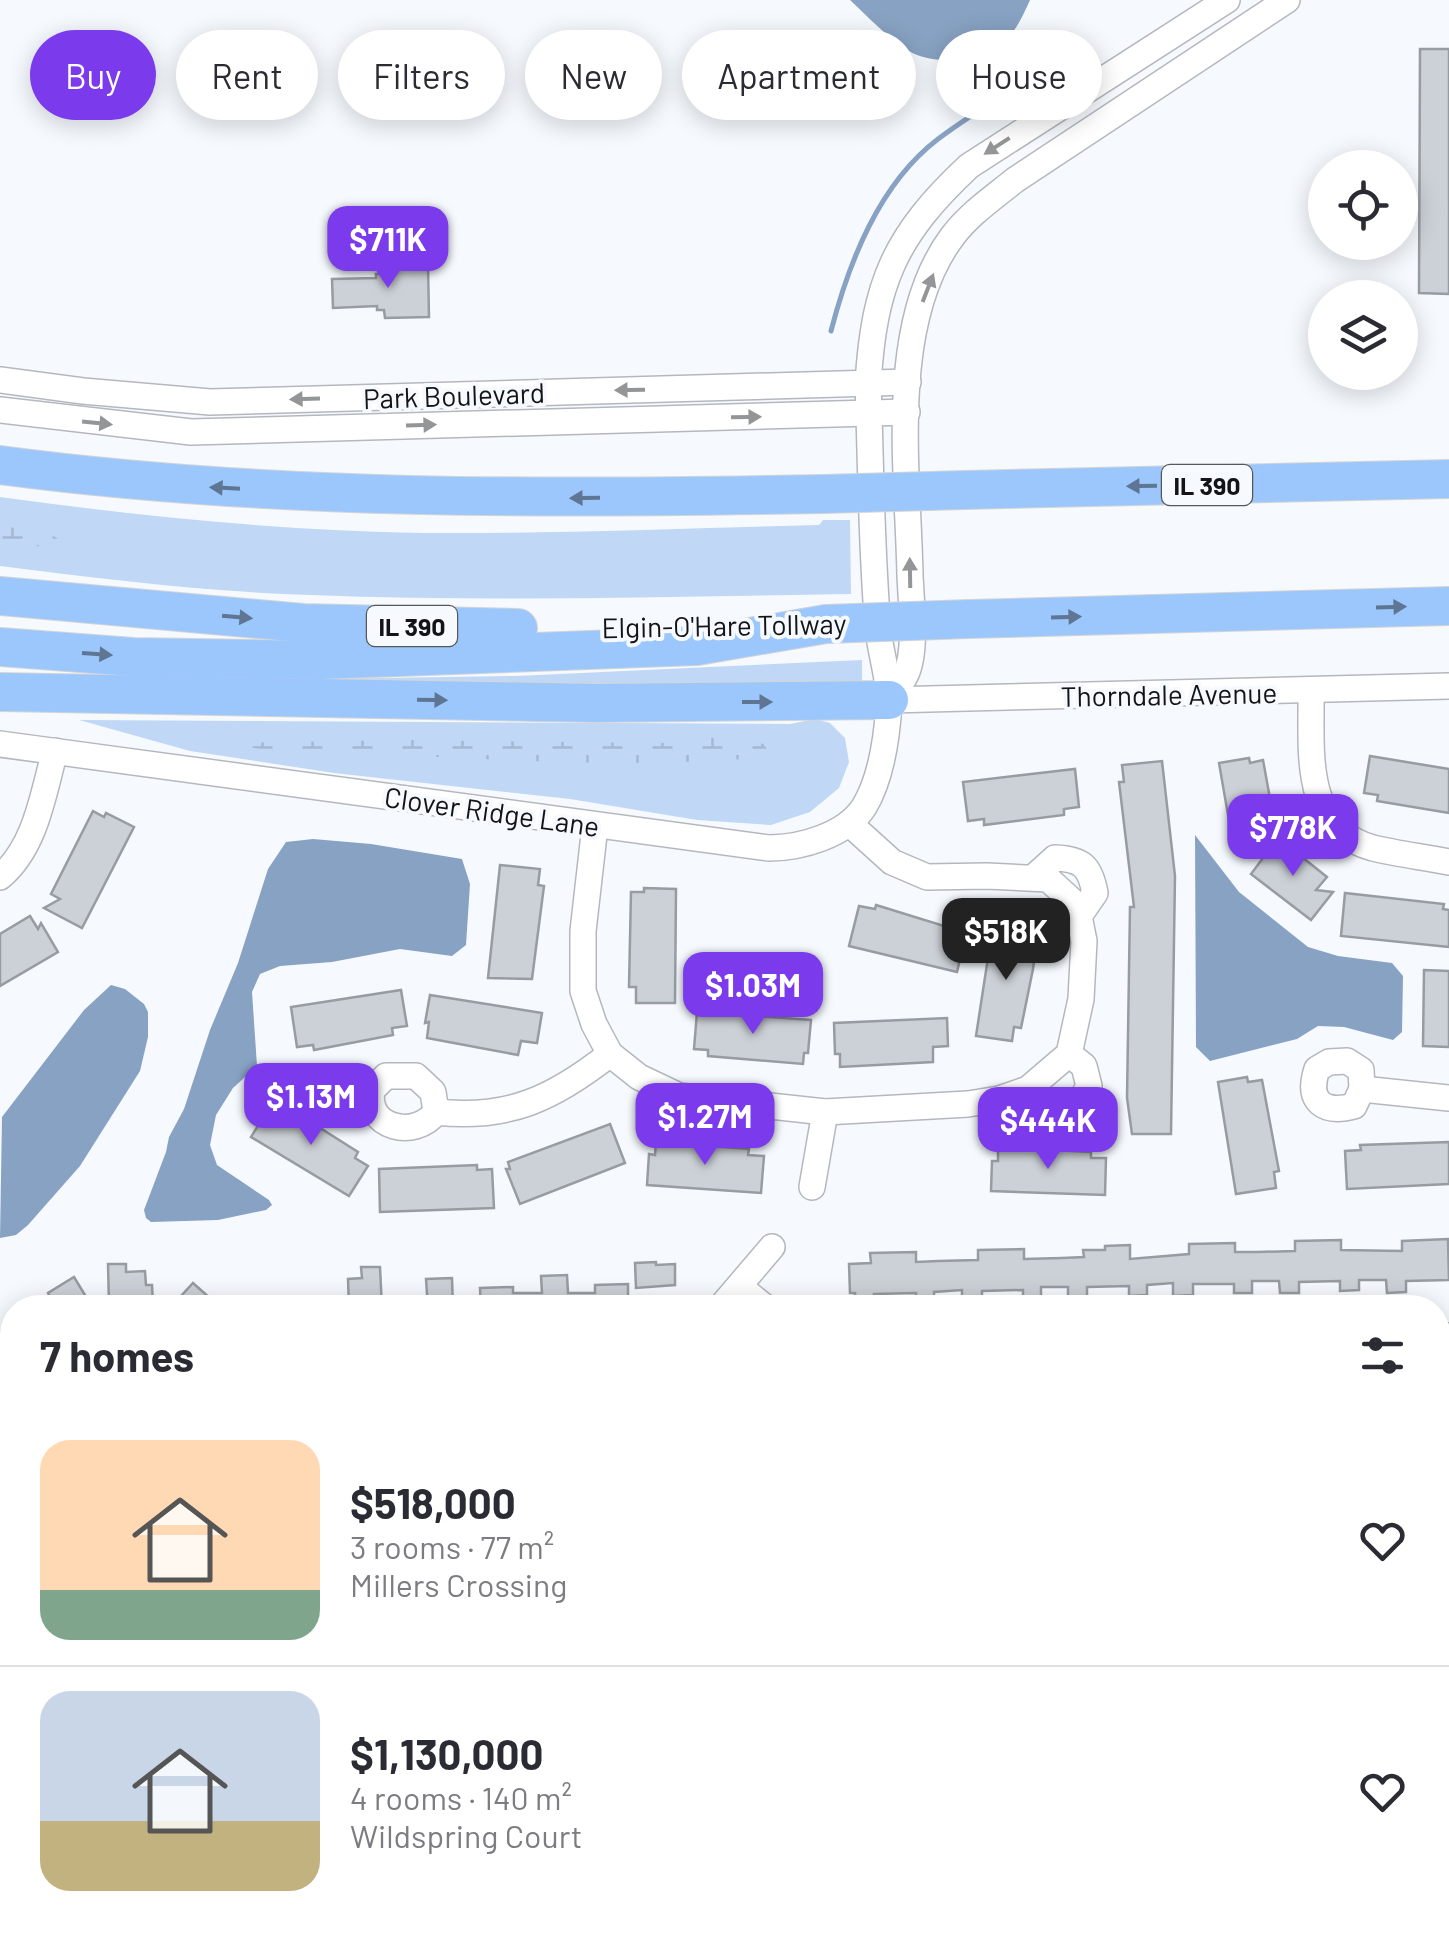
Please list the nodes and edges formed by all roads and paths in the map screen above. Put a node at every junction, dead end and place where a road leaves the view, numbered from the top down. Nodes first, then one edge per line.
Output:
1 (1227, 0) edge
2 (1287, 0) edge
3 (0, 380) edge
4 (908, 382) junction
5 (868, 384) junction
6 (0, 410) edge
7 (907, 412) junction
8 (869, 414) junction
9 (0, 451) edge
10 (1449, 458) edge
11 (0, 465) edge
12 (58, 473) junction
13 (1449, 479) edge
14 (1308, 483) junction
15 (0, 596) edge
16 (1449, 606) edge
17 (826, 624) junction
18 (0, 646) edge
19 (1449, 686) edge
20 (1311, 691) junction
21 (9, 694) edge
22 (889, 700) junction
23 (0, 744) edge
24 (55, 752) junction
25 (850, 824) junction
26 (595, 826) junction
27 (1449, 862) edge
28 (0, 877) edge
29 (610, 1054) junction
30 (1069, 1054) junction
31 (1028, 1088) junction
32 (1362, 1089) dead end
33 (1449, 1098) edge
34 (436, 1112) dead end
35 (825, 1112) junction
36 (812, 1187) dead end
37 (772, 1247) dead end
38 (740, 1287) junction
39 (732, 1295) edge
40 (750, 1295) edge

1 -> 5 street
4 -> 2 street
5 -> 3 street, Park Boulevard
4 - 5 street, Park Boulevard
4 - 7 street
5 - 8 street
6 -> 8 street, Park Boulevard
7 - 8 street, Park Boulevard
22 -> 7 street
8 - 22 street
9 - 12 highway
10 - 14 highway
11 - 12 highway, IL 390
14 -> 12 highway, IL 390, bridge
13 - 14 highway, IL 390
15 -> 17 highway, Elgin-O'Hare Tollway / IL 390
17 -> 16 highway, Elgin-O'Hare Tollway / IL 390, bridge
18 -> 17 highway
19 - 20 street, Thorndale Avenue
20 - 22 street, Thorndale Avenue
20 - 27 street
21 -> 22 highway
22 - 25 street
23 - 24 street, Clover Ridge Lane
24 - 26 street, Clover Ridge Lane
24 - 28 street
25 - 26 street, Clover Ridge Lane
25 - 30 street
26 - 29 street
29 - 34 street
29 - 35 street
30 - 31 street
30 - 31 street
31 - 35 street
32 - 33 street
35 - 36 street
37 - 38 street
38 - 39 street
38 - 40 street

